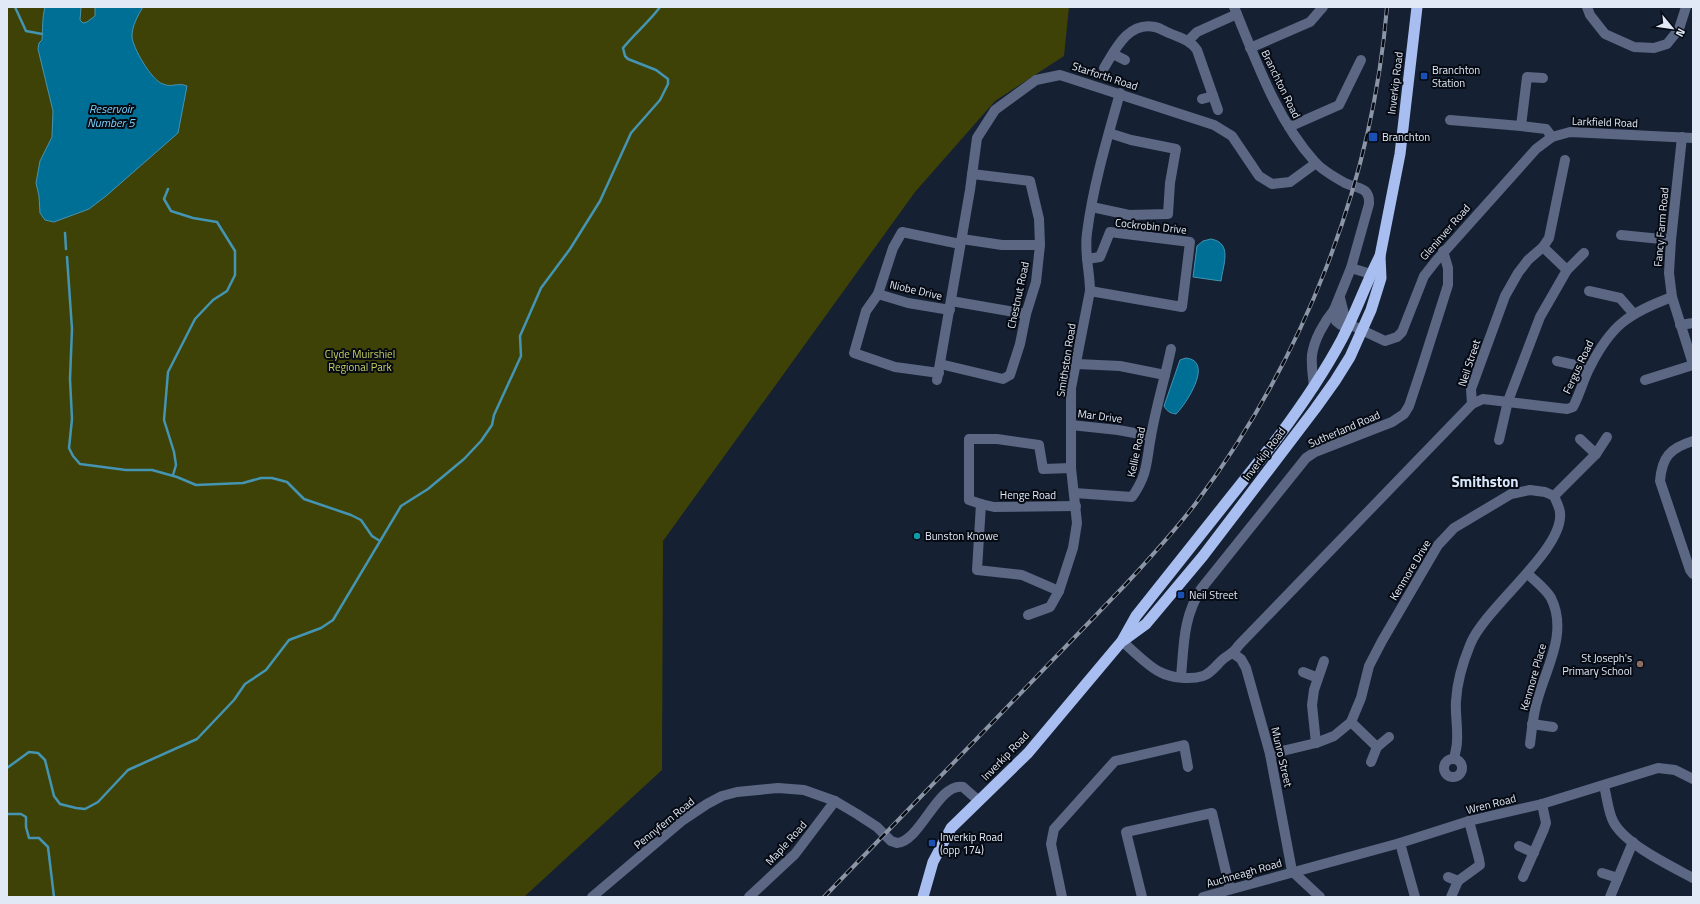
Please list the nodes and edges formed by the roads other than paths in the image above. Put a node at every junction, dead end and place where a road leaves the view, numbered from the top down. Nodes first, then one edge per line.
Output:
1 (1323, 7) edge
2 (1417, 7) edge
3 (1587, 7) edge
4 (1686, 7) edge
5 (1235, 11) edge
6 (1188, 41) junction
7 (1250, 48) junction
8 (1113, 54) junction
9 (1125, 60) dead end
10 (1361, 60) dead end
11 (1104, 68) dead end
12 (1543, 78) dead end
13 (1120, 93) junction
14 (1213, 96) junction
15 (1202, 100) dead end
16 (1218, 110) dead end
17 (1450, 120) dead end
18 (1521, 126) junction
19 (1289, 127) junction
20 (1109, 133) junction
21 (1552, 137) junction
22 (1682, 137) junction
23 (1693, 138) edge
24 (1565, 160) dead end
25 (1316, 163) junction
26 (972, 174) junction
27 (1092, 207) junction
28 (1621, 235) dead end
29 (1671, 240) junction
30 (961, 242) junction
31 (1040, 245) junction
32 (1543, 247) junction
33 (1443, 251) junction
34 (1584, 252) dead end
35 (1380, 256) junction
36 (1087, 259) junction
37 (1351, 268) junction
38 (1567, 270) junction
39 (1371, 274) junction
40 (1589, 290) dead end
41 (1090, 291) junction
42 (878, 294) junction
43 (1672, 297) junction
44 (1340, 298) junction
45 (950, 306) junction
46 (1334, 310) junction
47 (1633, 313) junction
48 (1026, 314) junction
49 (1693, 323) edge
50 (1349, 324) junction
51 (1680, 325) junction
52 (1362, 331) junction
53 (1171, 349) dead end
54 (1557, 361) dead end
55 (1077, 364) junction
56 (1693, 365) edge
57 (1589, 368) junction
58 (939, 372) junction
59 (1165, 375) junction
60 (1645, 380) dead end
61 (1314, 387) junction
62 (1508, 401) junction
63 (1472, 404) junction
64 (1071, 425) junction
65 (1151, 436) junction
66 (1607, 437) dead end
67 (1580, 439) dead end
68 (1499, 440) dead end
69 (1693, 440) edge
70 (1596, 454) junction
71 (1072, 468) junction
72 (1074, 493) junction
73 (1554, 496) junction
74 (981, 504) junction
75 (1076, 506) junction
76 (1528, 574) junction
77 (1693, 574) edge
78 (1059, 591) junction
79 (1028, 615) dead end
80 (1122, 641) junction
81 (1234, 654) junction
82 (1324, 661) dead end
83 (1303, 672) dead end
84 (1181, 677) junction
85 (1318, 678) junction
86 (1351, 722) junction
87 (1532, 724) junction
88 (1553, 727) dead end
89 (1389, 737) dead end
90 (1316, 743) junction
91 (1530, 744) dead end
92 (1377, 747) junction
93 (1270, 754) junction
94 (1454, 759) dead end
95 (1371, 762) dead end
96 (1188, 767) dead end
97 (1693, 779) edge
98 (1604, 786) junction
99 (835, 801) junction
100 (979, 801) junction
101 (1542, 804) junction
102 (1469, 821) junction
103 (1633, 842) junction
104 (1400, 843) junction
105 (1519, 846) dead end
106 (1534, 853) junction
107 (1292, 871) junction
108 (1602, 873) dead end
109 (1448, 877) dead end
110 (1523, 877) dead end
111 (1618, 878) junction
112 (1693, 878) edge
113 (1458, 881) junction
114 (1230, 889) junction
115 (592, 897) edge
116 (750, 897) edge
117 (924, 897) edge
118 (1062, 897) edge
119 (1142, 897) edge
120 (1203, 897) edge
121 (1320, 897) edge
122 (1415, 897) edge
123 (1451, 897) edge
124 (1610, 897) edge

1 - 7 street
2 - 35 highway, Inverkip Road
3 - 4 street
5 - 6 street
5 - 7 street, Branchton Road
6 - 8 street
6 - 14 street
7 - 19 street, Branchton Road
8 - 9 street
8 - 11 street
10 - 19 street
12 - 18 street
13 - 20 street, Smithston Road
13 - 25 street, Starforth Road
13 - 26 street, Starforth Road
14 - 15 street
14 - 16 street
17 - 18 street
18 - 21 street
19 - 25 street, Branchton Road
20 - 27 street, Smithston Road
20 - 27 street
21 - 22 street, Larkfield Road
21 - 33 street, Gleninver Road
22 - 23 street, Larkfield Road
22 - 29 street, Fancy Farm Road
24 - 32 street, Neil Street
25 - 37 street, Branchton Road
26 - 30 street, Starforth Road
26 - 31 street, Chestnut Road
27 - 36 street, Smithston Road
28 - 29 street
29 - 43 street, Fancy Farm Road
30 - 31 street
30 - 42 street
30 - 45 street, Starforth Road
31 - 48 street, Chestnut Road
32 - 38 street
32 - 63 street, Neil Street
33 - 52 street, Gleninver Road
33 - 84 street, Sutherland Road
34 - 38 street
35 - 39 highway, Inverkip Road
35 - 52 highway, Inverkip Road
36 - 41 street, Smithston Road
36 - 41 street, Cockrobin Drive
37 - 39 street
37 - 44 street
38 - 62 street
39 - 50 highway, Inverkip Road
40 - 47 street
41 - 55 street, Smithston Road
42 - 45 street, Niobe Drive
42 - 58 street, Chestnut Road
43 - 47 street, Fergus Road
43 - 51 street, Fancy Farm Road
44 - 46 street
44 - 50 street
45 - 48 street, Niobe Drive
45 - 58 street, Starforth Road
46 - 50 street, Gleninver Road
46 - 61 street
47 - 57 street, Fergus Road
48 - 58 street, Chestnut Road
49 - 51 street
50 - 52 street, Gleninver Road
50 - 61 highway, Inverkip Road
51 - 56 street, Fancy Farm Road
52 - 80 highway, Inverkip Road
53 - 59 street, Kellie Road
54 - 57 street
55 - 59 street
55 - 64 street, Smithston Road
56 - 60 street
57 - 62 street, Fergus Road
59 - 65 street, Kellie Road
61 - 80 highway, Inverkip Road
62 - 63 street, Fergus Road
62 - 68 street
63 - 81 street, Neil Street
64 - 65 street, Mar Drive
64 - 71 street, Smithston Road
65 - 72 street, Kellie Road
66 - 70 street
67 - 70 street
69 - 77 street
70 - 73 street
71 - 72 street, Smithston Road
71 - 74 street
72 - 75 street, Smithston Road
73 - 76 street
73 - 86 street, Kenmore Drive
74 - 75 street, Henge Road
74 - 78 street
75 - 78 street, Smithston Road
76 - 87 street, Kenmore Place
76 - 94 street
78 - 79 street, Smithston Road
80 - 84 street, Neil Street
80 - 100 highway, Inverkip Road
81 - 84 street, Neil Street
81 - 93 street, Munro Street
82 - 85 street
83 - 85 street
85 - 90 street
86 - 90 street, Kenmore Drive
86 - 92 street
87 - 88 street, Kenmore Place
87 - 91 street, Kenmore Place
89 - 92 street
90 - 93 street, Kenmore Drive
92 - 95 street
93 - 107 street, Munro Street
96 - 118 street
97 - 98 street, Wren Road
98 - 101 street, Wren Road
98 - 103 street
99 - 100 street, Pennyfern Road
99 - 115 street, Pennyfern Road
99 - 116 street, Maple Road
100 - 117 highway, Inverkip Road
101 - 102 street, Wren Road
101 - 106 street
102 - 104 street, Wren Road
102 - 113 street
103 - 111 street
103 - 112 street
104 - 107 street, Wren Road
104 - 122 street
105 - 106 street
106 - 110 street
107 - 114 street, Auchneagh Road
107 - 121 street
108 - 111 street
109 - 113 street
111 - 124 street
113 - 123 street
114 - 119 street
114 - 120 street, Auchneagh Road

